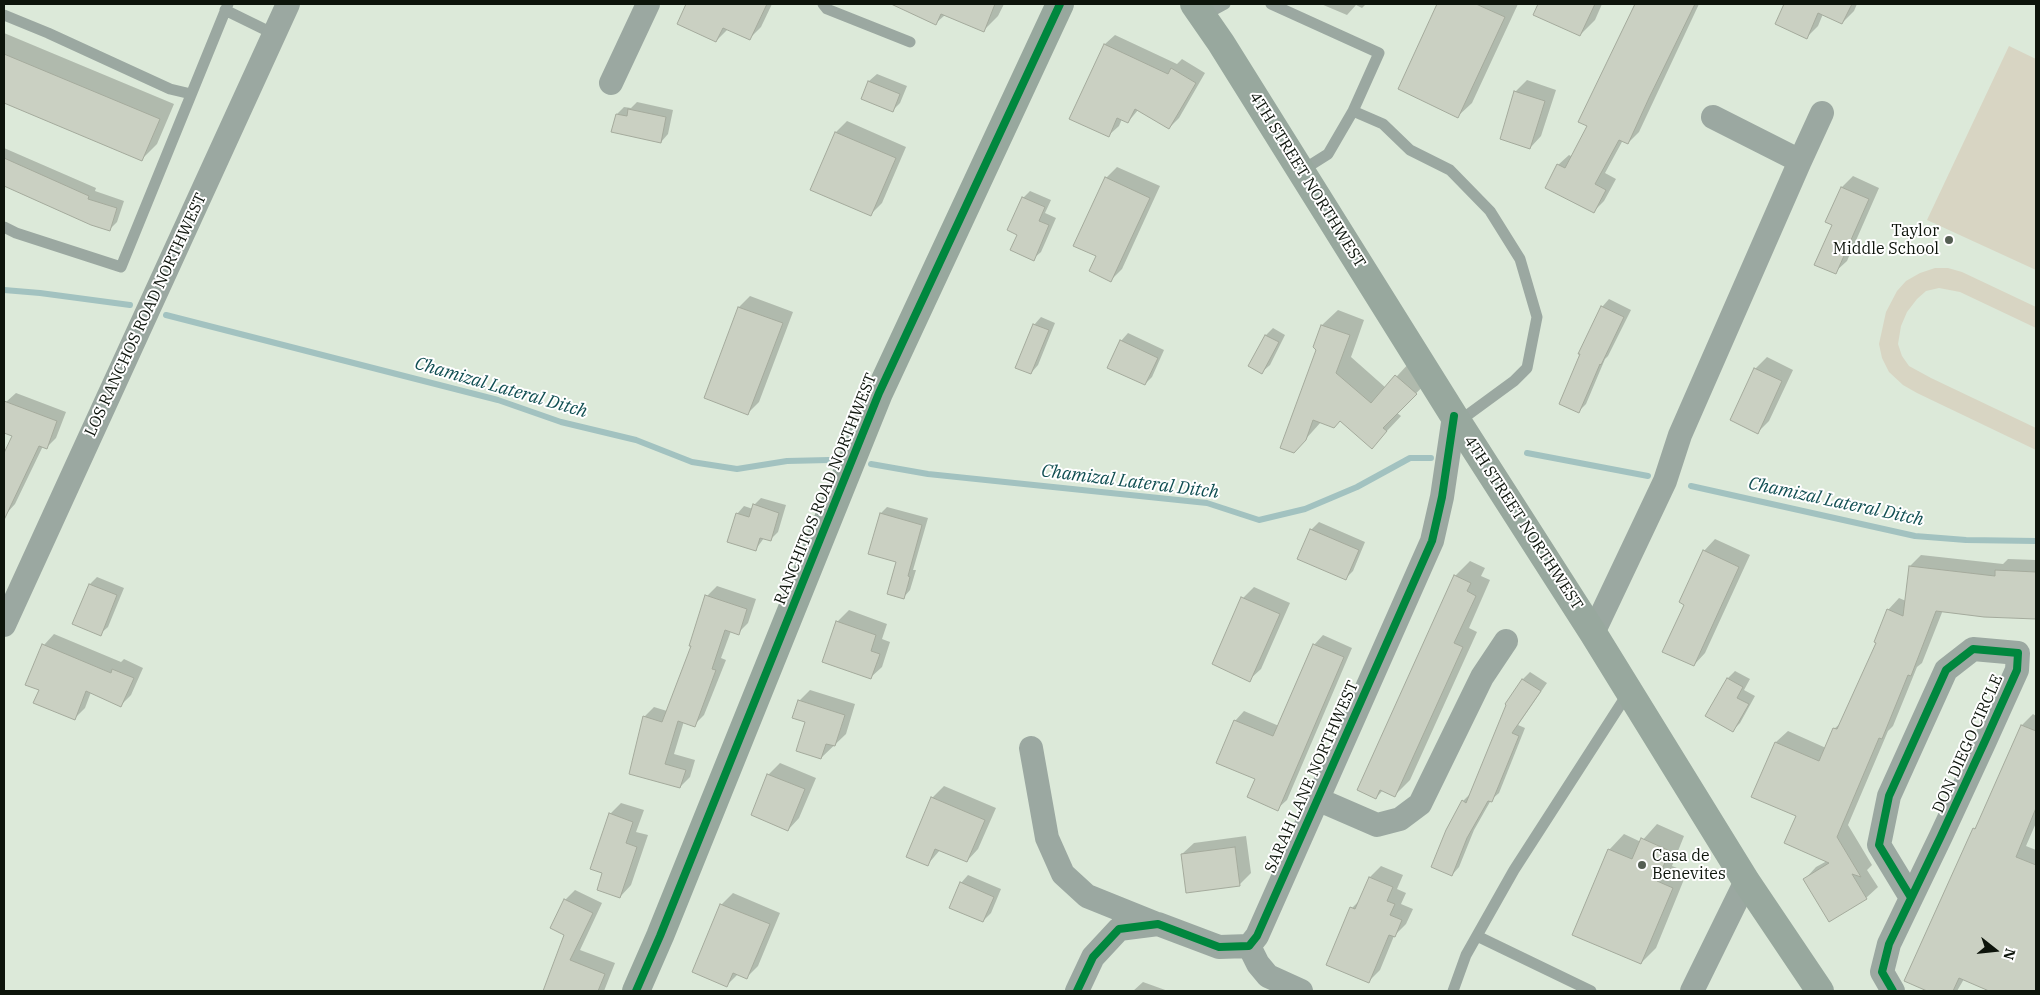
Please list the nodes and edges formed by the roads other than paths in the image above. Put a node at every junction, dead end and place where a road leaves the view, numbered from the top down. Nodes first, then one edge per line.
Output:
1 (288, 4) edge
2 (648, 4) edge
3 (823, 4) edge
4 (1060, 4) edge
5 (1271, 4) edge
6 (227, 7) edge
7 (1207, 8) edge
8 (4, 15) edge
9 (274, 34) junction
10 (910, 42) dead end
11 (611, 83) dead end
12 (191, 94) junction
13 (1353, 111) junction
14 (1822, 113) dead end
15 (1713, 118) dead end
16 (1800, 161) junction
17 (1301, 171) junction
18 (4, 227) edge
19 (1456, 419) junction
20 (4, 625) edge
21 (1593, 633) junction
22 (1506, 641) dead end
23 (1629, 692) junction
24 (1031, 748) dead end
25 (1317, 799) junction
26 (1746, 880) junction
27 (1910, 896) junction
28 (1158, 924) junction
29 (1476, 936) junction
30 (1249, 946) junction
31 (636, 991) edge
32 (1078, 991) edge
33 (1300, 991) edge
34 (1453, 991) edge
35 (1591, 991) edge
36 (1692, 991) edge
37 (1820, 991) edge
38 (1894, 991) edge

1 - 9 street, LOS RANCHOS ROAD NORTHWEST
2 - 11 street
3 - 10 lane
4 - 31 main road, RANCHITOS ROAD NORTHWEST
5 - 13 lane
6 - 9 lane
6 - 12 lane
7 - 17 main road, 4TH STREET NORTHWEST
8 - 12 lane
9 - 20 street, LOS RANCHOS ROAD NORTHWEST
12 - 18 lane
13 - 17 lane
13 - 19 lane
14 - 16 street
15 - 16 street
16 - 21 street
17 - 19 main road, 4TH STREET NORTHWEST
19 - 21 main road, 4TH STREET NORTHWEST
19 - 25 street, SARAH LANE NORTHWEST
21 - 23 main road, 4TH STREET NORTHWEST
22 - 25 street
23 - 26 main road, 4TH STREET NORTHWEST
23 - 29 lane
24 - 28 street
25 - 30 street, SARAH LANE NORTHWEST
26 - 36 street
26 - 37 main road, 4TH STREET NORTHWEST
27 - 27 street, DON DIEGO CIRCLE
27 - 38 street, DON DIEGO CIRCLE
28 - 30 street
28 - 32 street
29 - 34 lane
29 - 35 lane
30 - 33 street

